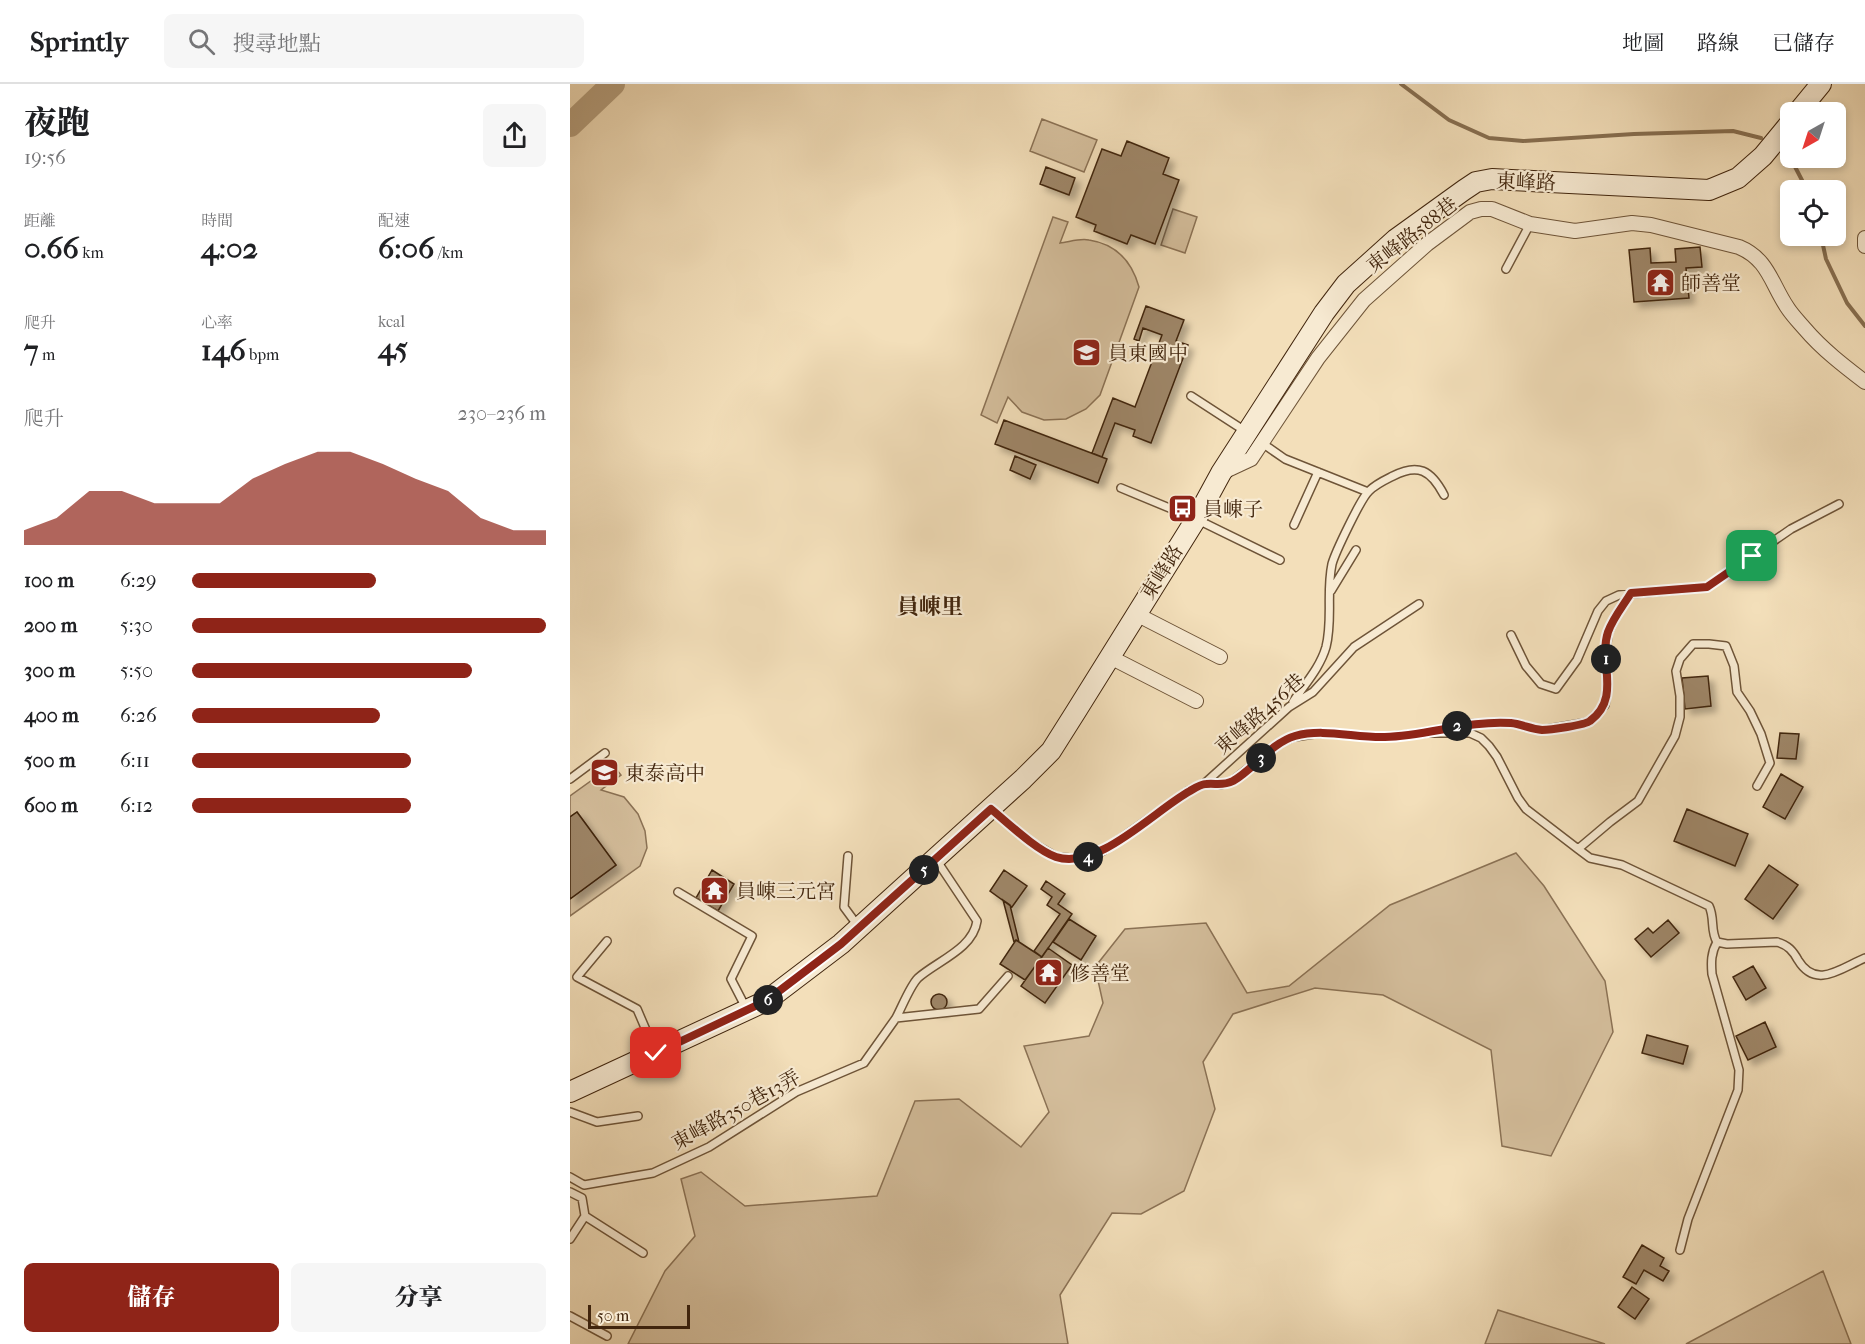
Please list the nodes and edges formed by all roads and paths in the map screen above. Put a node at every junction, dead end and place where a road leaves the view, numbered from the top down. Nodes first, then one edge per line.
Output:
1 (1821, 84) edge
2 (1806, 102) edge
3 (1780, 135) edge
4 (1530, 224) junction
5 (1865, 238) edge
6 (1865, 246) edge
7 (1506, 269) dead end
8 (1865, 382) edge
9 (1191, 396) dead end
10 (1255, 437) junction
11 (1318, 472) junction
12 (1121, 488) dead end
13 (1368, 492) junction
14 (1444, 495) dead end
15 (1839, 504) dead end
16 (1196, 519) junction
17 (1294, 525) dead end
18 (1356, 550) dead end
19 (1280, 560) dead end
20 (1330, 593) junction
21 (1631, 593) junction
22 (1419, 603) dead end
23 (1136, 614) junction
24 (1511, 636) dead end
25 (1110, 657) junction
26 (1220, 657) dead end
27 (1196, 701) dead end
28 (1289, 707) junction
29 (1426, 733) junction
30 (604, 753) dead end
31 (570, 779) edge
32 (1204, 783) junction
33 (1757, 786) dead end
34 (991, 809) junction
35 (1578, 849) junction
36 (849, 855) dead end
37 (936, 859) junction
38 (678, 892) dead end
39 (859, 928) junction
40 (607, 941) dead end
41 (1717, 942) junction
42 (1865, 958) edge
43 (1008, 976) dead end
44 (748, 1010) junction
45 (896, 1018) junction
46 (656, 1053) junction
47 (570, 1092) edge
48 (570, 1112) edge
49 (638, 1116) dead end
50 (570, 1177) edge
51 (570, 1192) edge
52 (585, 1216) junction
53 (570, 1239) edge
54 (1680, 1250) dead end
55 (644, 1253) dead end
56 (570, 1316) edge
57 (607, 1336) dead end

1 - 2 main road
3 - 10 main road, 東峰路
4 - 7 lane
4 - 8 street, 東峰路588巷
4 - 10 street, 東峰路588巷
5 - 6 street
9 - 10 lane
10 - 11 lane
10 - 16 main road, 東峰路
11 - 13 lane
11 - 17 lane
12 - 16 lane
13 - 14 lane
13 - 20 lane
15 - 21 lane
16 - 19 lane
16 - 23 main road, 東峰路
18 - 20 lane
20 - 28 lane
21 - 24 lane
21 - 29 lane
22 - 28 lane, 東峰路456巷
23 - 25 main road, 東峰路
23 - 26 street
25 - 27 street
25 - 34 main road, 東峰路
28 - 32 lane, 東峰路456巷
29 - 32 lane
29 - 35 lane
30 - 31 lane
32 - 34 lane, 東峰路456巷
33 - 35 lane
34 - 37 main road, 東峰路
35 - 41 lane
36 - 39 lane
37 - 39 main road, 東峰路
37 - 45 lane, 東峰路350巷13弄
38 - 44 lane
39 - 44 main road, 東峰路
40 - 46 lane
41 - 42 lane
41 - 54 lane
43 - 45 lane
44 - 46 main road, 東峰路
45 - 50 lane, 東峰路350巷13弄
46 - 47 main road, 東峰路
48 - 49 lane
51 - 52 lane
52 - 53 lane
52 - 55 lane
56 - 57 lane

